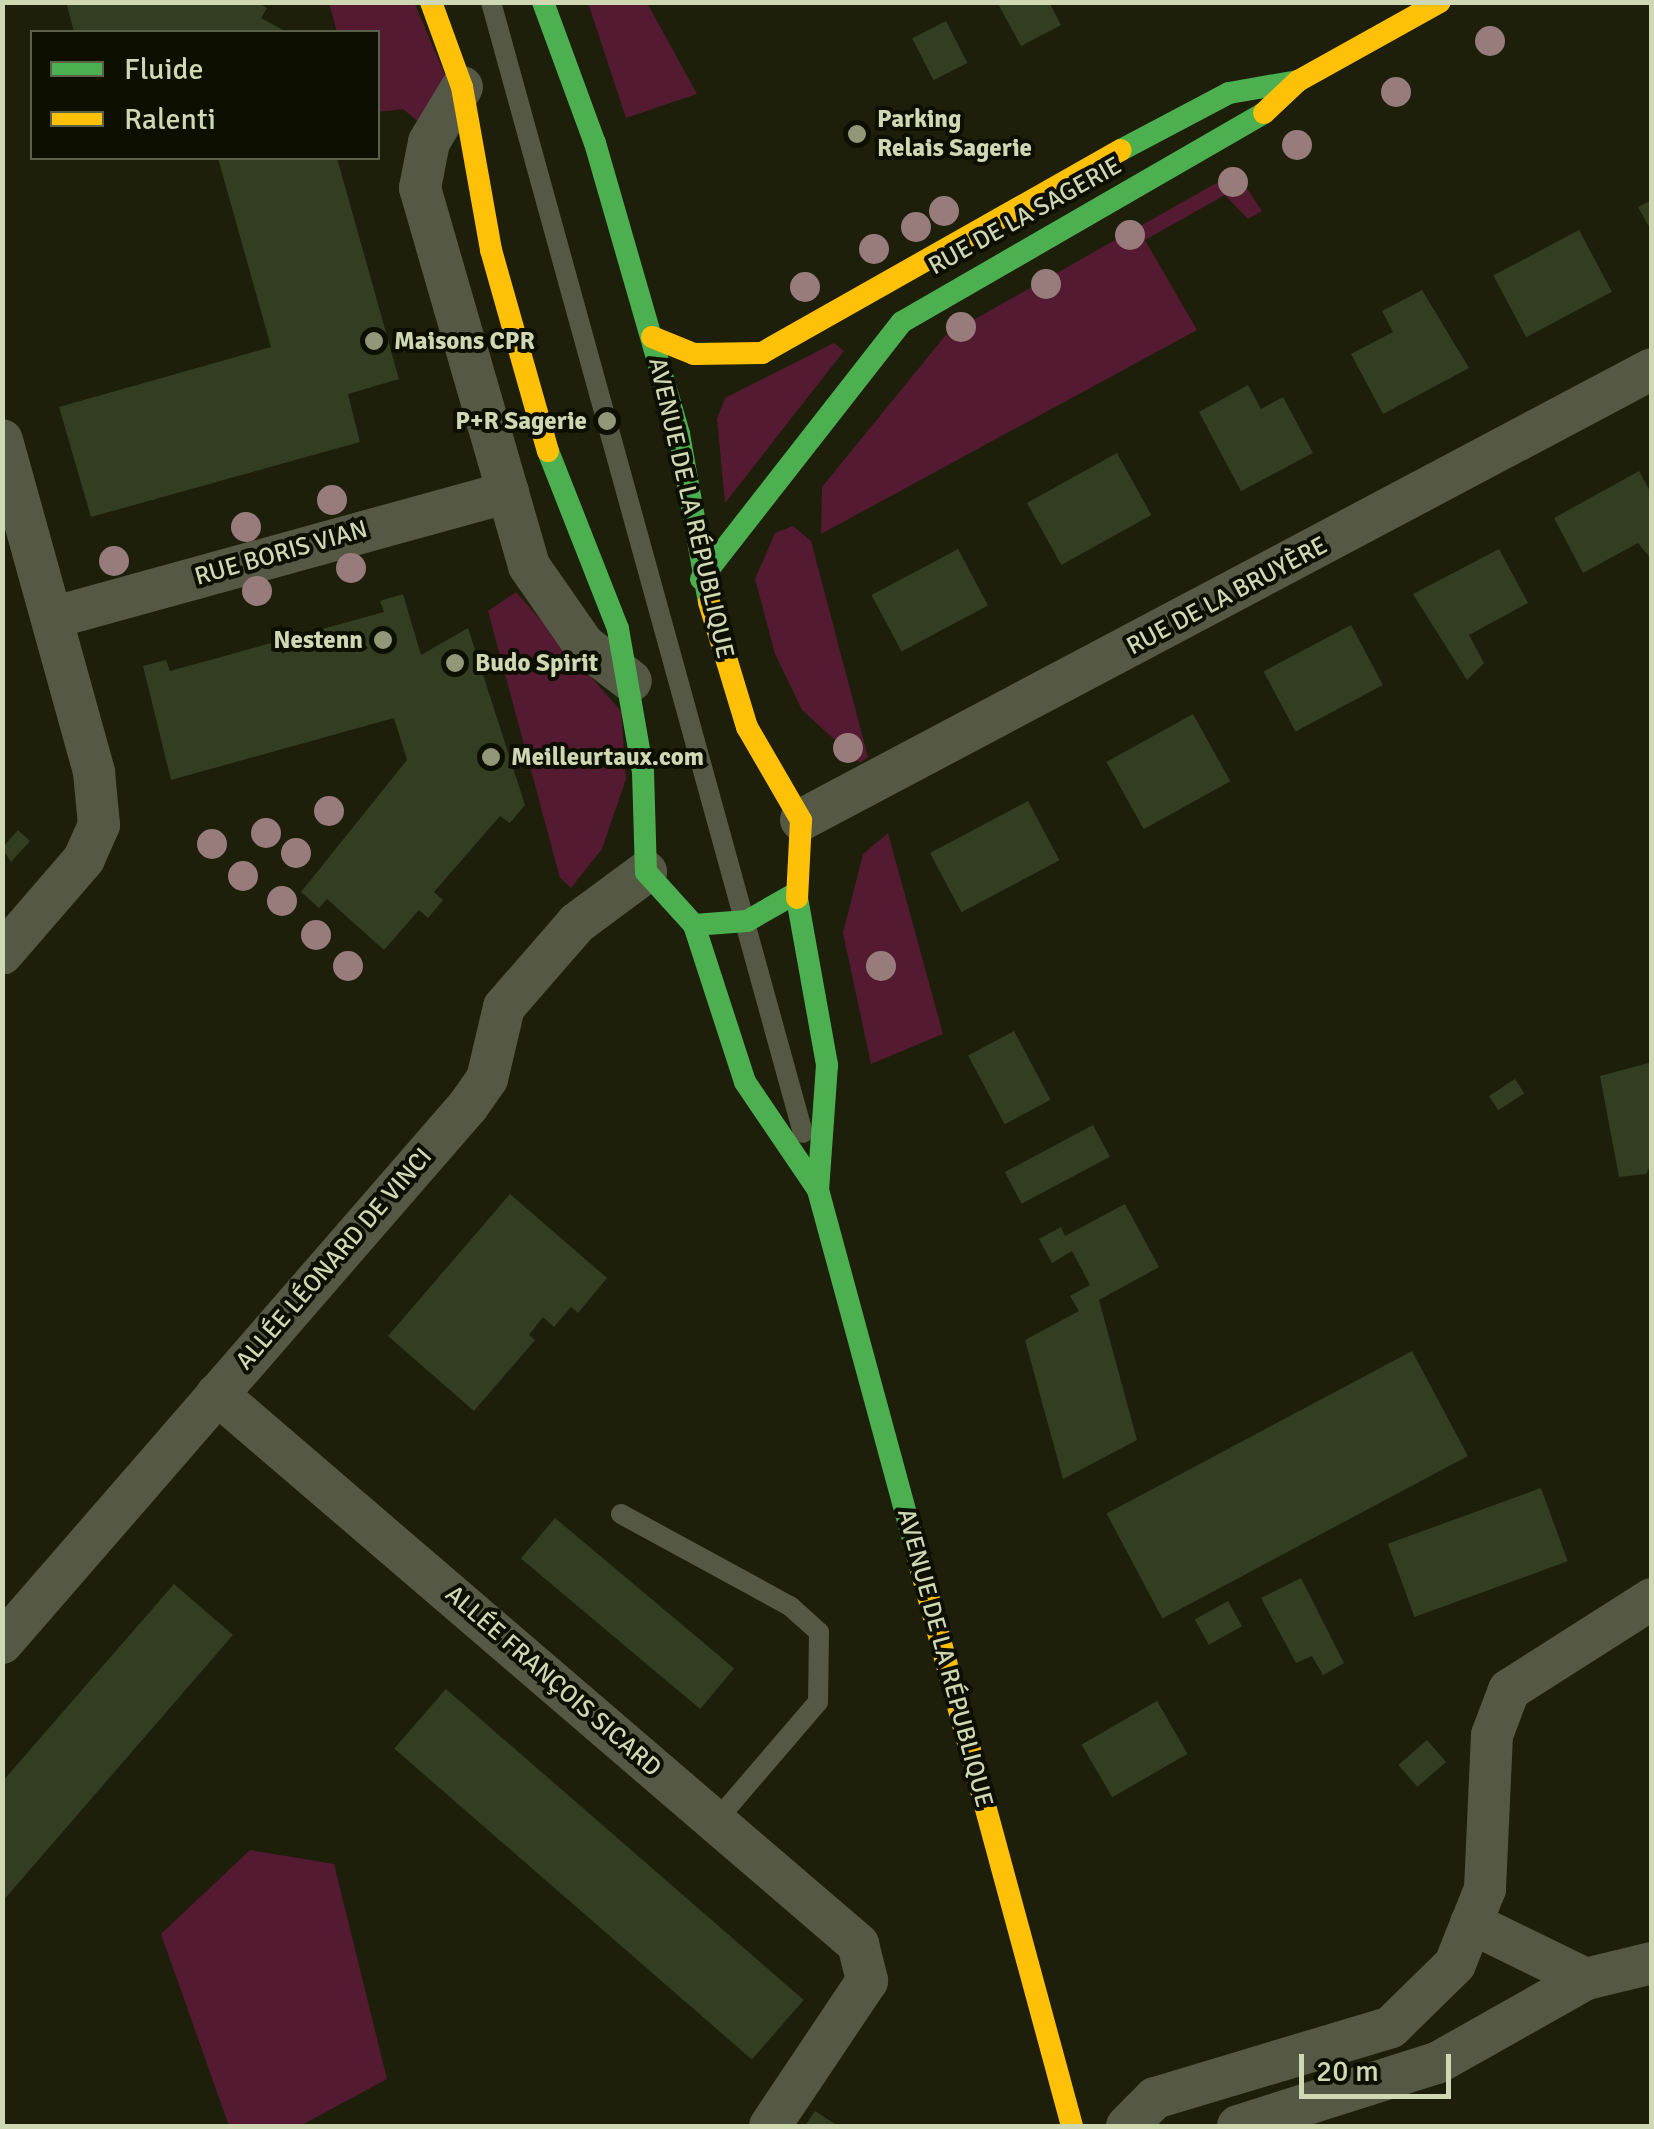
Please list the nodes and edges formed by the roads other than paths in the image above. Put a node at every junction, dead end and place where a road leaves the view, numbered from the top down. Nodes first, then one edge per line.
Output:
1 (431, 2) edge
2 (492, 2) edge
3 (543, 2) edge
4 (1440, 2) edge
5 (1298, 81) junction
6 (462, 87) junction
7 (652, 336) junction
8 (1652, 369) edge
9 (2, 440) edge
10 (508, 492) junction
11 (701, 580) junction
12 (54, 616) junction
13 (631, 681) junction
14 (801, 820) junction
15 (646, 872) junction
16 (796, 893) junction
17 (746, 921) junction
18 (694, 925) junction
19 (2, 954) edge
20 (818, 1190) junction
21 (217, 1394) junction
22 (621, 1514) dead end
23 (1652, 1598) edge
24 (2, 1644) edge
25 (716, 1821) junction
26 (1472, 1923) junction
27 (1652, 1962) edge
28 (1586, 1980) junction
29 (770, 2126) edge
30 (1072, 2126) edge
31 (1127, 2126) edge
32 (1238, 2126) edge

1 - 6 main road
2 - 17 lane
3 - 7 main road, AVENUE DE LA RÉPUBLIQUE
4 - 5 main road, RUE DE LA SAGERIE
5 - 7 main road, RUE DE LA SAGERIE
5 - 11 main road, RUE DE LA SAGERIE
6 - 10 street
6 - 13 main road
7 - 11 main road, AVENUE DE LA RÉPUBLIQUE
8 - 14 street, RUE DE LA BRUYÈRE
9 - 12 street
10 - 12 street, RUE BORIS VIAN
10 - 13 street
11 - 14 main road, AVENUE DE LA RÉPUBLIQUE
12 - 19 street
13 - 15 main road
14 - 16 main road, AVENUE DE LA RÉPUBLIQUE
15 - 18 main road, AVENUE DE LA RÉPUBLIQUE
15 - 21 street, ALLÉE LÉONARD DE VINCI
16 - 17 main road
16 - 20 main road, AVENUE DE LA RÉPUBLIQUE
17 - 18 main road
17 - 20 lane
18 - 20 main road, AVENUE DE LA RÉPUBLIQUE
20 - 30 main road, AVENUE DE LA RÉPUBLIQUE
21 - 24 street, ALLÉE LÉONARD DE VINCI
21 - 25 street, ALLÉE FRANÇOIS SICARD
22 - 25 lane
23 - 26 street
25 - 29 street, ALLÉE FRANÇOIS SICARD
26 - 28 street
26 - 31 street
27 - 28 street
28 - 32 street

